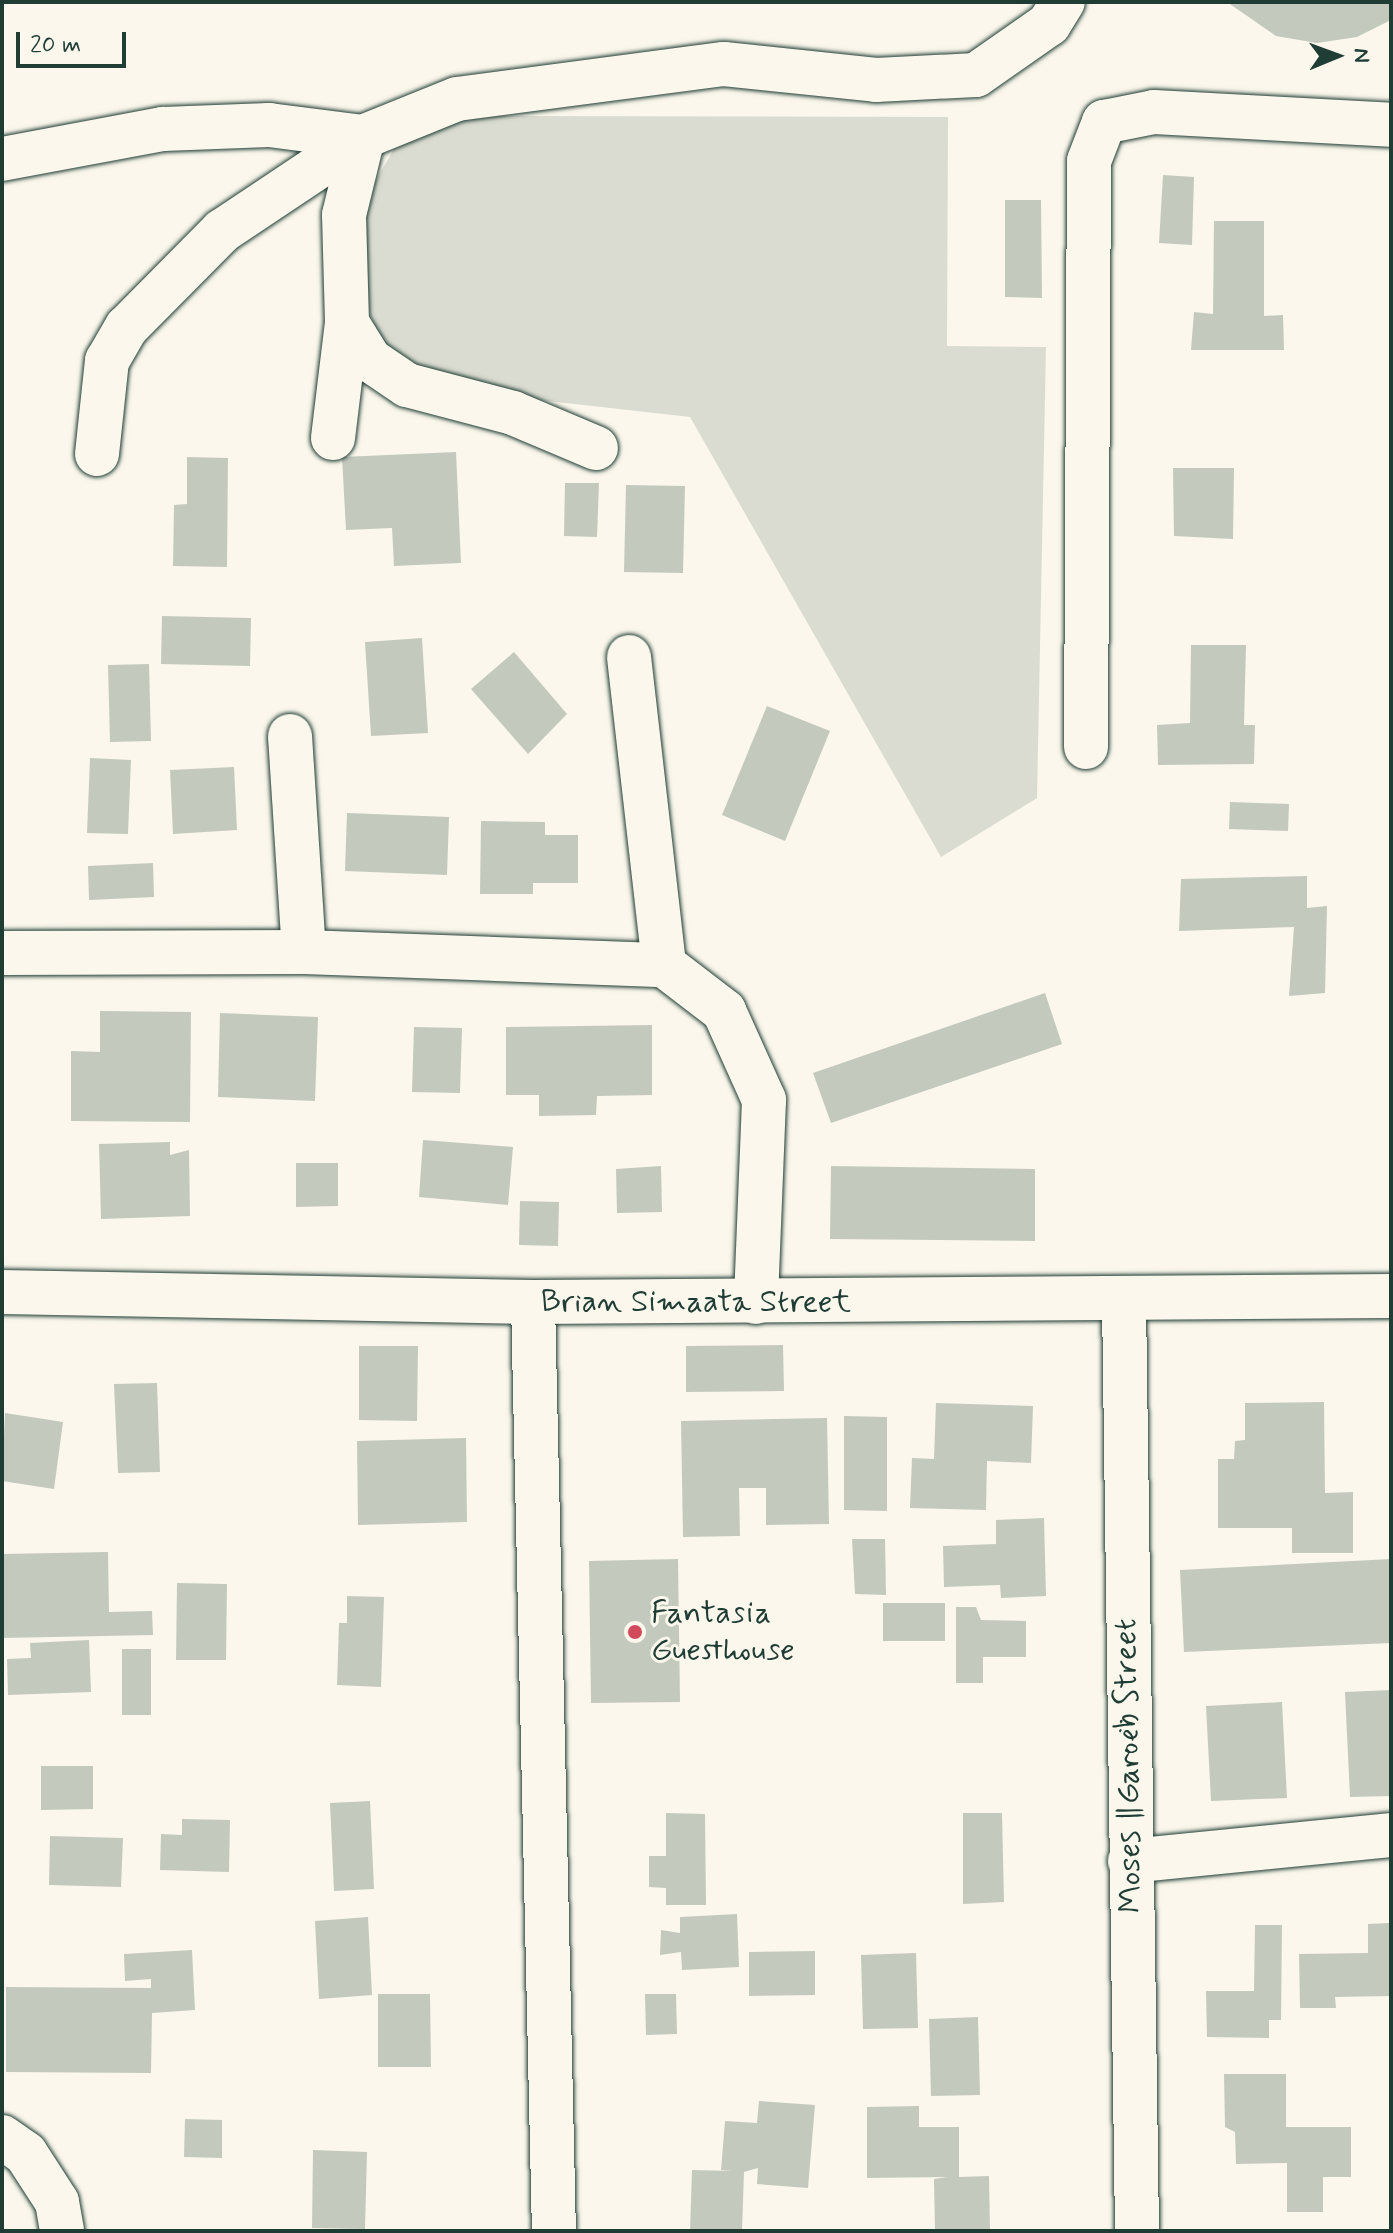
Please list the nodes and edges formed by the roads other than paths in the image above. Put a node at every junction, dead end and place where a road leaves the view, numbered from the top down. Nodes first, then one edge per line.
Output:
1 (1063, 2) edge
2 (1391, 125) edge
3 (363, 137) junction
4 (2, 159) edge
5 (347, 323) junction
6 (333, 438) dead end
7 (596, 448) dead end
8 (97, 454) dead end
9 (629, 657) dead end
10 (290, 736) dead end
11 (1086, 747) dead end
12 (304, 952) junction
13 (2, 953) edge
14 (664, 965) junction
15 (2, 1292) edge
16 (1391, 1296) edge
17 (1124, 1300) junction
18 (533, 1302) junction
19 (756, 1302) junction
20 (1391, 1835) edge
21 (1130, 1861) junction
22 (2, 2137) edge
23 (62, 2231) edge
24 (554, 2231) edge
25 (1137, 2231) edge

1 - 3 street
2 - 11 street
3 - 4 street
3 - 5 street
3 - 8 street
5 - 6 street
5 - 7 street
9 - 14 street
10 - 12 street
12 - 13 street
12 - 14 street
14 - 19 street
15 - 18 street, Brian Simaata Street
16 - 17 street, Brian Simaata Street
17 - 19 street, Brian Simaata Street
17 - 21 street, Moses ǁGaroëb Street
18 - 19 street, Brian Simaata Street
18 - 24 street
20 - 21 street
21 - 25 street, Moses ǁGaroëb Street
22 - 23 street

